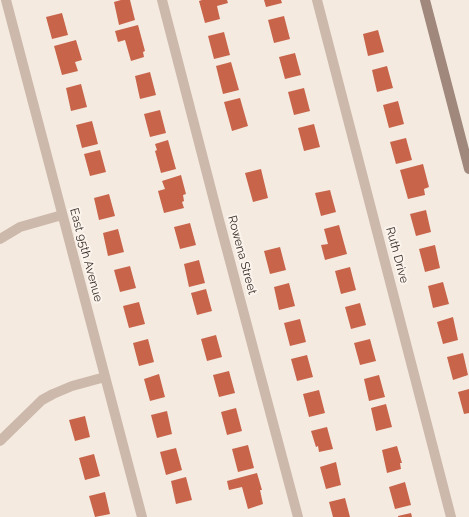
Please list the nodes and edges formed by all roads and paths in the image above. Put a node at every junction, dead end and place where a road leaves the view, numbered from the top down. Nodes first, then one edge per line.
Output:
1 (162, 0) edge
2 (317, 0) edge
3 (425, 0) edge
4 (9, 2) edge
5 (0, 13) edge
6 (469, 169) edge
7 (62, 215) junction
8 (0, 239) edge
9 (105, 377) junction
10 (0, 442) edge
11 (142, 517) edge
12 (298, 517) edge
13 (451, 517) edge

1 - 12 street, Rowena Street
2 - 13 street, Ruth Drive
3 - 6 main road
4 - 5 street
4 - 7 street, East 95th Avenue
7 - 8 street
7 - 9 street, East 95th Avenue
9 - 10 street
9 - 11 street, East 95th Avenue

